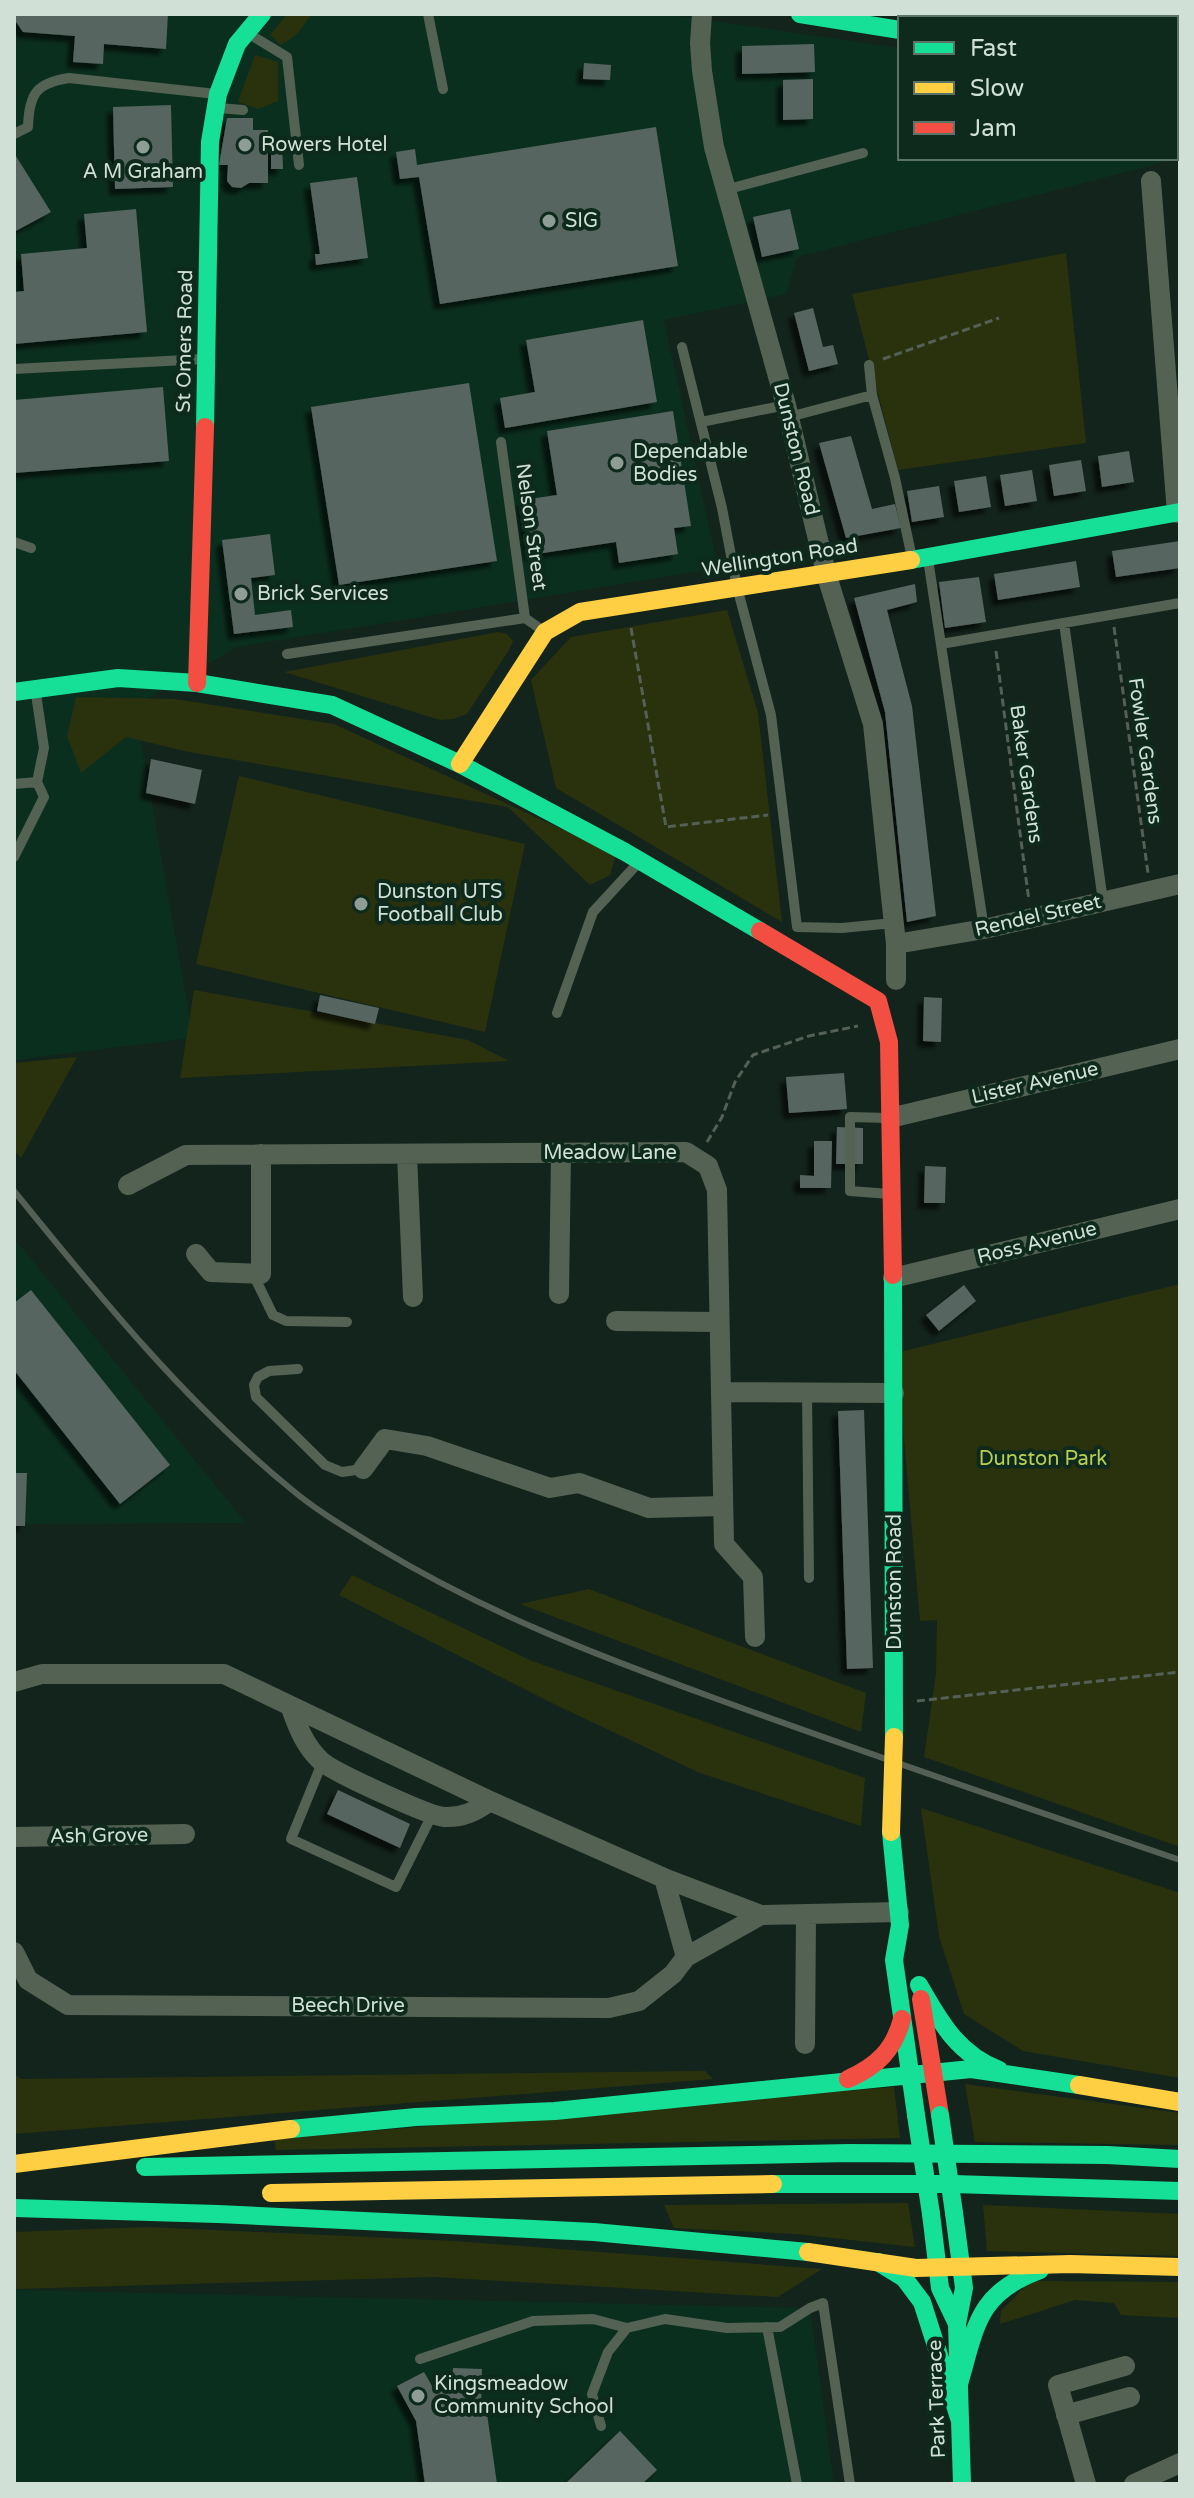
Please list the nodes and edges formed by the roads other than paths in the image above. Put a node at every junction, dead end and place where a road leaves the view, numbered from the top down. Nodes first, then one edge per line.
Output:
1 (262, 14) edge
2 (428, 14) edge
3 (702, 14) edge
4 (800, 14) edge
5 (898, 30) edge
6 (247, 33) junction
7 (443, 89) dead end
8 (217, 101) junction
9 (243, 110) dead end
10 (14, 134) edge
11 (863, 153) dead end
12 (299, 165) dead end
13 (1151, 181) dead end
14 (725, 190) junction
15 (682, 347) dead end
16 (207, 359) junction
17 (869, 365) road end
18 (14, 369) edge
19 (872, 395) junction
20 (787, 411) junction
21 (701, 422) junction
22 (1175, 425) edge
23 (501, 442) dead end
24 (1179, 512) edge
25 (14, 542) edge
26 (31, 548) dead end
27 (920, 559) junction
28 (826, 573) junction
29 (737, 587) junction
30 (1180, 603) edge
31 (525, 618) junction
32 (1064, 623) junction
33 (545, 632) junction
34 (941, 644) junction
35 (287, 654) dead end
36 (197, 683) junction
37 (36, 690) junction
38 (14, 692) edge
39 (460, 764) junction
40 (37, 782) junction
41 (14, 784) edge
42 (14, 857) edge
43 (640, 861) junction
44 (1180, 884) edge
45 (1103, 901) junction
46 (893, 923) junction
47 (984, 929) junction
48 (896, 944) junction
49 (896, 980) dead end
50 (557, 1013) dead end
51 (1180, 1049) edge
52 (890, 1118) junction
53 (561, 1153) junction
54 (261, 1154) junction
55 (407, 1154) junction
56 (128, 1185) dead end
57 (892, 1194) junction
58 (1180, 1209) edge
59 (196, 1254) dead end
60 (253, 1274) junction
61 (893, 1278) junction
62 (559, 1294) dead end
63 (413, 1297) dead end
64 (616, 1321) dead end
65 (347, 1322) dead end
66 (719, 1322) junction
67 (298, 1369) dead end
68 (721, 1392) junction
69 (807, 1393) junction
70 (894, 1393) junction
71 (363, 1469) joint
72 (722, 1506) junction
73 (809, 1578) dead end
74 (755, 1637) dead end
75 (14, 1682) edge
76 (291, 1708) junction
77 (322, 1763) junction
78 (490, 1801) junction
79 (433, 1813) junction
80 (185, 1834) dead end
81 (14, 1837) edge
82 (664, 1878) junction
83 (761, 1915) junction
84 (806, 1916) junction
85 (900, 1918) junction
86 (14, 1952) edge
87 (686, 1957) junction
88 (917, 1970) junction
89 (902, 2019) junction
90 (805, 2044) dead end
91 (934, 2072) junction
92 (1009, 2073) junction
93 (910, 2074) junction
94 (842, 2082) junction
95 (1180, 2102) edge
96 (1180, 2159) edge
97 (14, 2164) edge
98 (14, 2170) edge
99 (1180, 2191) edge
100 (250, 2194) dead end
101 (219, 2195) dead end
102 (14, 2206) edge
103 (931, 2214) joint
104 (878, 2262) junction
105 (1070, 2264) junction
106 (962, 2267) junction
107 (1180, 2267) edge
108 (938, 2268) junction
109 (957, 2324) junction
110 (767, 2327) junction
111 (627, 2328) junction
112 (420, 2359) dead end
113 (1125, 2366) dead end
114 (959, 2384) junction
115 (1130, 2397) dead end
116 (1066, 2415) junction
117 (960, 2421) junction
118 (601, 2426) dead end
119 (1180, 2463) edge
120 (797, 2484) edge
121 (850, 2484) edge
122 (962, 2484) edge
123 (1086, 2484) edge
124 (1134, 2484) edge

1 - 6 main road, St Omers Road
2 - 7 lane
3 - 14 street, Dunston Road
4 - 5 main road
6 - 8 main road, St Omers Road
6 - 12 lane
8 - 9 lane
8 - 10 lane
8 - 16 main road, St Omers Road
11 - 14 lane
13 - 22 street
14 - 20 street, Dunston Road
15 - 21 lane
16 - 18 lane
16 - 36 main road, St Omers Road
17 - 19 lane
19 - 20 lane
19 - 27 lane
20 - 21 lane
20 - 28 street, Dunston Road
21 - 29 lane
22 - 24 street
23 - 31 lane, Nelson Street
24 - 27 main road, Wellington Road
25 - 26 lane
27 - 28 main road, Wellington Road
27 - 34 lane
28 - 29 main road, Wellington Road
28 - 46 street, Dunston Road
29 - 33 main road, Wellington Road
29 - 46 lane
30 - 32 lane
31 - 33 lane
31 - 35 lane
32 - 34 lane
32 - 45 lane
33 - 39 main road, Wellington Road
34 - 47 lane
36 - 37 main road
36 - 39 main road
37 - 38 main road
37 - 40 lane
39 - 43 main road
40 - 41 lane
40 - 42 lane
43 - 50 lane
43 - 52 main road, Dunston Road
44 - 45 street, Rendel Street
45 - 47 street, Rendel Street
46 - 48 street, Dunston Road
47 - 48 street, Rendel Street
48 - 49 street, Dunston Road
51 - 52 street, Lister Avenue
52 - 57 main road, Dunston Road
52 - 57 lane
53 - 55 street, Meadow Lane
53 - 62 street
53 - 66 street, Meadow Lane
54 - 55 street, Meadow Lane
54 - 56 street, Meadow Lane
54 - 60 street
55 - 63 street
57 - 61 main road, Dunston Road
58 - 61 street, Ross Avenue
59 - 60 street
60 - 65 lane
61 - 70 main road, Dunston Road
64 - 66 street
66 - 68 street, Meadow Lane
67 - 71 lane
68 - 69 street
68 - 72 street, Meadow Lane
69 - 70 street
69 - 73 lane
70 - 85 main road, Dunston Road, bridge
71 - 72 street
72 - 74 street, Meadow Lane
75 - 76 street
76 - 77 street
76 - 78 street
77 - 79 street
77 - 79 lane
78 - 79 street
78 - 82 street
80 - 81 street, Ash Grove
82 - 83 street
82 - 87 street
83 - 84 street
83 - 87 street, Beech Drive
84 - 85 street
84 - 90 street
85 - 88 main road, Dunston Road
85 - 89 main road, Dunston Road
86 - 87 street, Beech Drive
88 - 91 main road, Dunston Road
88 - 92 main road
89 - 93 main road, Dunston Road
89 - 94 main road
91 - 92 main road
91 - 93 main road
91 - 106 main road, Dunston Road, bridge
92 - 95 main road
93 - 94 main road
93 - 103 main road, Dunston Road, bridge
94 - 97 main road
96 - 98 main road
99 - 100 main road
101 - 102 main road
102 - 104 main road
103 - 108 main road, Park Terrace
104 - 108 main road
104 - 117 main road
105 - 106 main road
105 - 107 main road
105 - 114 main road
106 - 108 main road
106 - 109 main road, Dunston Road
108 - 109 main road, Park Terrace
109 - 114 main road, Park Terrace
110 - 111 lane
110 - 120 lane
110 - 121 lane
111 - 112 lane
111 - 118 lane
113 - 116 street
114 - 117 main road, Park Terrace
115 - 116 street
116 - 123 street
117 - 122 main road, Park Terrace
119 - 124 street

